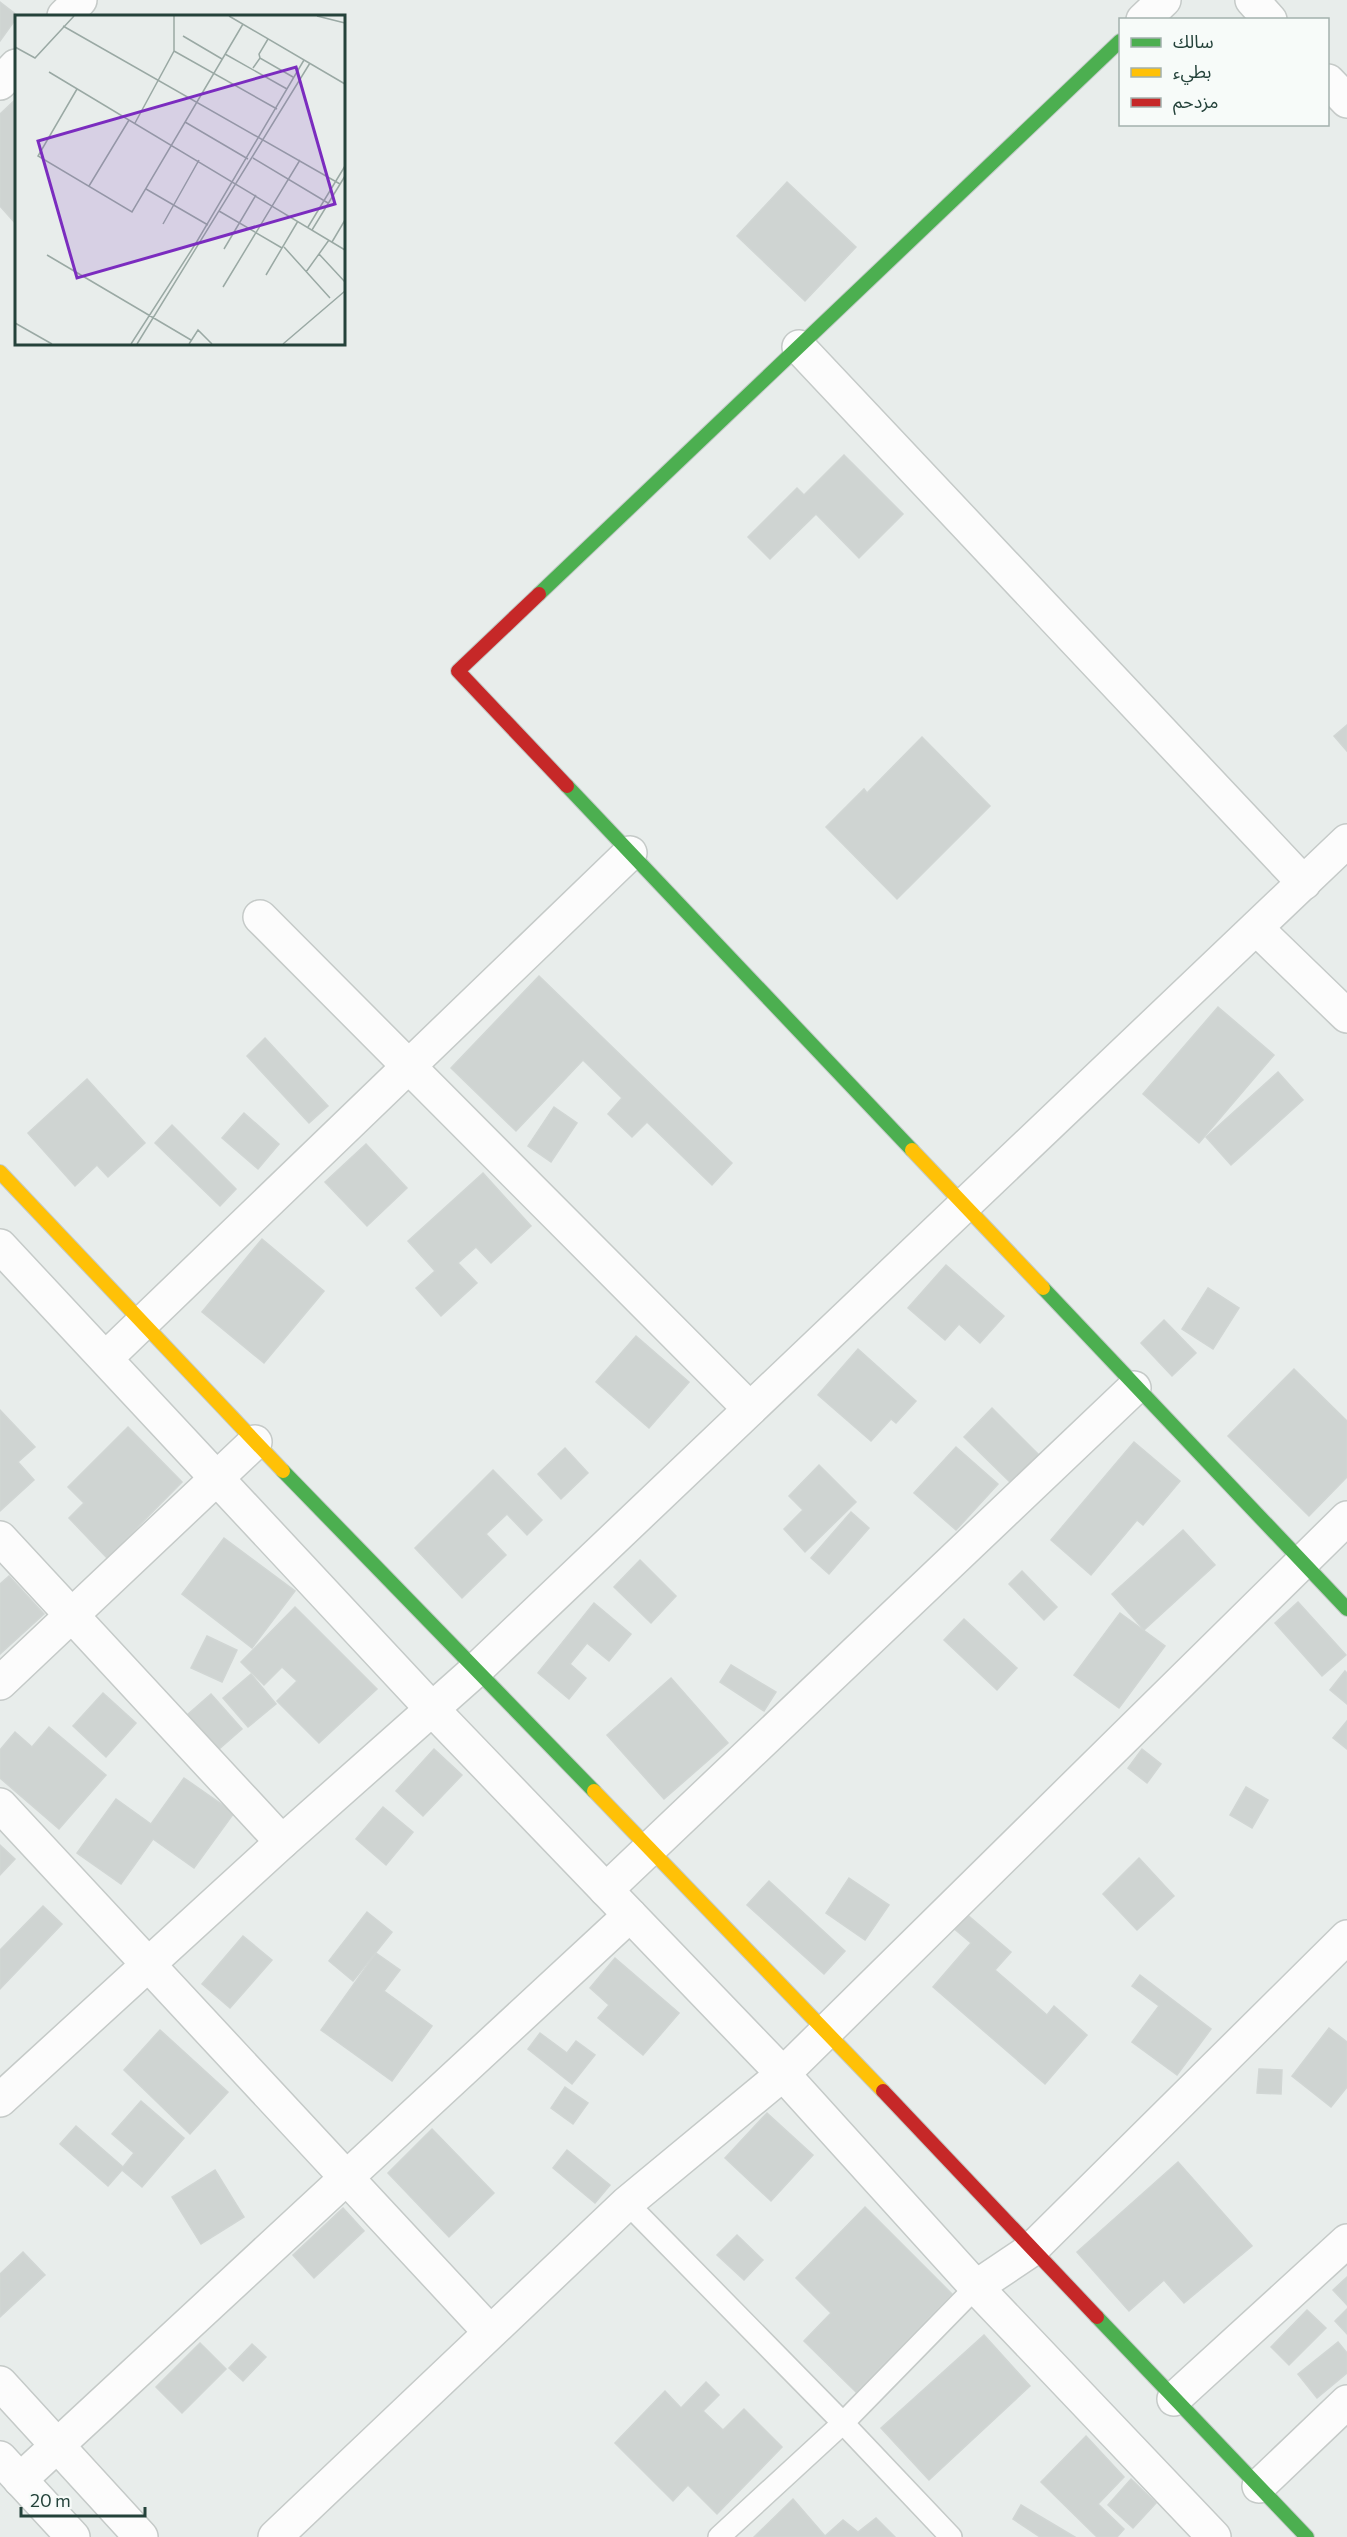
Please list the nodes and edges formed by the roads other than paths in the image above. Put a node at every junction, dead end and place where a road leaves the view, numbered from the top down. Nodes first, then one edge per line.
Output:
1 (80, 0) edge
2 (1164, 0) edge
3 (1251, 0) edge
4 (65, 15) edge
5 (1145, 18) edge
6 (1268, 18) edge
7 (1119, 42) edge
8 (15, 67) edge
9 (1329, 82) edge
10 (0, 83) edge
11 (1347, 101) edge
12 (799, 347) junction
13 (1347, 842) edge
14 (630, 853) junction
15 (1304, 883) junction
16 (260, 916) dead end
17 (1256, 927) junction
18 (1347, 1016) edge
19 (410, 1067) junction
20 (0, 1172) edge
21 (963, 1207) junction
22 (0, 1246) edge
23 (143, 1321) junction
24 (106, 1358) junction
25 (1134, 1388) junction
26 (750, 1409) junction
27 (255, 1442) junction
28 (219, 1478) junction
29 (1347, 1518) edge
30 (0, 1538) edge
31 (1304, 1562) junction
32 (1347, 1609) edge
33 (72, 1615) junction
34 (476, 1670) junction
35 (0, 1683) edge
36 (432, 1709) junction
37 (0, 1805) edge
38 (282, 1842) junction
39 (648, 1850) junction
40 (606, 1890) junction
41 (630, 1915) junction
42 (1347, 1937) edge
43 (149, 1965) junction
44 (826, 2031) junction
45 (783, 2074) junction
46 (0, 2100) edge
47 (347, 2178) junction
48 (627, 2203) junction
49 (1347, 2241) edge
50 (1031, 2250) junction
51 (976, 2287) junction
52 (490, 2332) junction
53 (0, 2383) edge
54 (1174, 2399) junction
55 (1347, 2402) edge
56 (843, 2423) junction
57 (58, 2446) junction
58 (10, 2469) edge
59 (1259, 2486) junction
60 (1206, 2534) edge
61 (73, 2537) edge
62 (141, 2537) edge
63 (275, 2537) edge
64 (719, 2537) edge
65 (951, 2537) edge
66 (1307, 2537) edge

1 - 4 street
2 - 5 street
3 - 6 street
7 - 12 street
8 - 10 street
9 - 11 street
12 - 14 street
12 - 15 street
13 - 15 street
14 - 19 street
14 - 21 street
15 - 17 street
16 - 19 street
17 - 18 street
17 - 21 street
19 - 23 street
19 - 26 street
20 - 23 street
21 - 25 street
21 - 26 street
22 - 24 street
23 - 24 street
23 - 27 street
24 - 28 street
25 - 31 street
25 - 39 street
26 - 34 street
27 - 28 street
27 - 34 street
28 - 33 street
28 - 36 street
29 - 31 street
30 - 33 street
31 - 32 street
31 - 44 street
33 - 35 street
33 - 38 street
34 - 36 street
34 - 39 street
36 - 38 street
36 - 40 street
37 - 43 street
38 - 43 street
39 - 40 street
39 - 44 street
40 - 41 street
41 - 45 street
41 - 47 street
42 - 50 street
43 - 46 street
43 - 47 street
44 - 45 street
44 - 50 street
45 - 48 street
45 - 51 street
47 - 52 street
47 - 57 street
48 - 52 street
48 - 56 lane
49 - 54 street
50 - 51 street
50 - 54 street
51 - 56 lane
51 - 60 street
52 - 63 street
53 - 57 street
54 - 59 street
55 - 59 street
56 - 64 lane
56 - 65 lane
57 - 58 street
57 - 62 street
58 - 61 street
59 - 66 street

